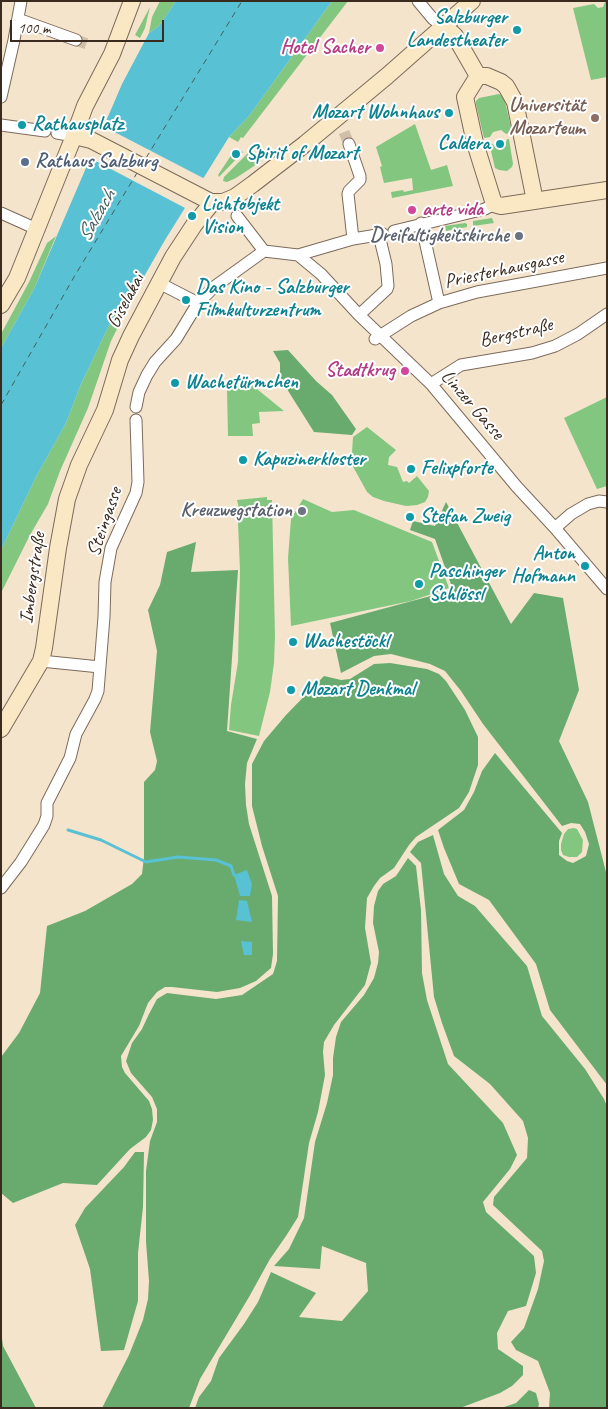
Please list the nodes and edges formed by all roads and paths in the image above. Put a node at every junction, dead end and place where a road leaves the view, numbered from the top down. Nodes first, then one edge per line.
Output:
1 (21, 1) edge
2 (132, 1) edge
3 (418, 1) edge
4 (472, 1) edge
5 (18, 19) junction
6 (444, 26) junction
7 (76, 40) tunnel mouth
8 (478, 76) junction
9 (1, 97) edge
10 (1, 125) edge
11 (74, 136) junction
12 (348, 144) tunnel mouth
13 (607, 190) edge
14 (205, 199) junction
15 (535, 201) junction
16 (494, 204) junction
17 (1, 213) edge
18 (237, 216) dead end
19 (421, 223) junction
20 (30, 226) dead end
21 (385, 233) junction
22 (353, 239) junction
23 (264, 251) junction
24 (298, 255) junction
25 (607, 268) edge
26 (159, 283) junction
27 (198, 303) junction
28 (439, 303) junction
29 (1, 305) edge
30 (607, 314) edge
31 (359, 315) junction
32 (378, 338) junction
33 (431, 384) junction
34 (136, 407) dead end
35 (136, 420) dead end
36 (96, 428) joint
37 (607, 502) edge
38 (555, 528) junction
39 (607, 589) edge
40 (41, 661) junction
41 (100, 667) junction
42 (1, 729) edge
43 (1, 888) edge

1 - 5 street
2 - 11 main road
3 - 6 street
4 - 6 main road
5 - 7 street
5 - 9 street
6 - 8 main road
6 - 14 main road
8 - 15 main road
8 - 16 main road
10 - 11 street
11 - 14 main road
11 - 29 main road
12 - 22 street
13 - 15 main road
14 - 26 main road, Giselakai
15 - 16 main road
16 - 19 street
17 - 20 street
18 - 23 street
19 - 21 street
19 - 28 street
21 - 22 street
21 - 31 street
22 - 24 street
23 - 24 street
23 - 27 street
24 - 31 street, Linzer Gasse
25 - 28 street, Priesterhausgasse
26 - 27 street
26 - 36 main road, Giselakai
27 - 34 street
28 - 32 street, Priesterhausgasse
30 - 33 street, Bergstraße
31 - 32 street, Linzer Gasse
32 - 33 street, Linzer Gasse
33 - 38 street, Linzer Gasse
35 - 41 street, Steingasse
36 - 40 main road, Imbergstraße
37 - 38 street
38 - 39 street, Linzer Gasse
40 - 41 street
40 - 42 main road, Imbergstraße
41 - 43 street, Steingasse

